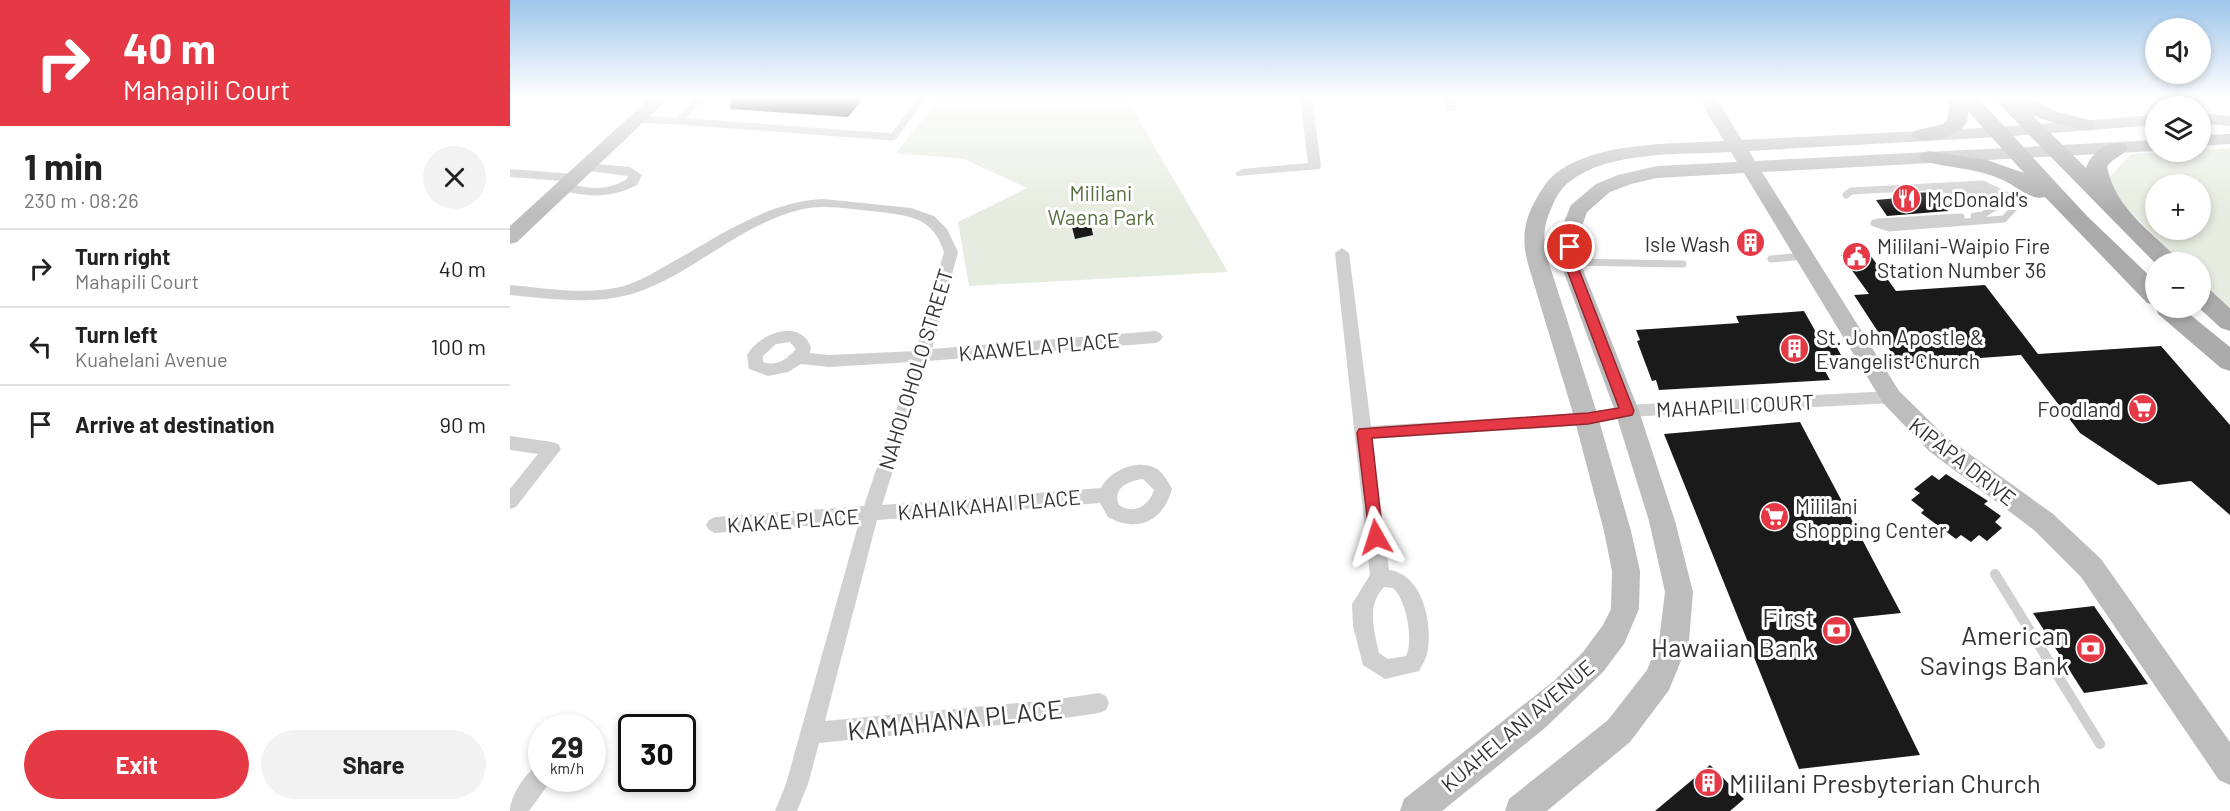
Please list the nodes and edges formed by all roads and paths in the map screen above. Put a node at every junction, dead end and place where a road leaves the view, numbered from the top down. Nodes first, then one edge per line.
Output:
1 (619, 136) edge
2 (878, 136) edge
3 (894, 136) edge
4 (1311, 136) edge
5 (1728, 136) edge
6 (1907, 136) edge
7 (2001, 136) edge
8 (2039, 136) edge
9 (2230, 139) edge
10 (2211, 140) edge
11 (1734, 146) junction
12 (2145, 146) edge
13 (2118, 148) junction
14 (2054, 152) junction
15 (2018, 154) junction
16 (1929, 157) junction
17 (1749, 166) junction
18 (510, 173) edge
19 (1242, 173) dead end
20 (575, 177) junction
21 (1960, 191) junction
22 (2110, 206) junction
23 (1991, 209) junction
24 (2079, 221) junction
25 (510, 237) edge
26 (2157, 252) edge
27 (1342, 254) dead end
28 (1804, 256) junction
29 (1771, 259) dead end
30 (1570, 262) junction
31 (1683, 264) dead end
32 (2145, 286) edge
33 (510, 290) edge
34 (2211, 305) edge
35 (2179, 318) edge
36 (2230, 322) edge
37 (1155, 337) dead end
38 (922, 356) junction
39 (799, 358) dead end
40 (2230, 361) edge
41 (1891, 397) junction
42 (1627, 411) junction
43 (1588, 419) junction
44 (1364, 433) junction
45 (510, 443) edge
46 (1108, 495) dead end
47 (510, 502) edge
48 (870, 514) junction
49 (715, 525) dead end
50 (1995, 574) dead end
51 (1380, 578) dead end
52 (1100, 703) dead end
53 (811, 733) junction
54 (2100, 744) dead end
55 (2230, 770) edge
56 (529, 792) edge
57 (1430, 806) edge
58 (515, 811) edge
59 (786, 811) edge
60 (1521, 811) edge

1 - 20 street
2 - 3 lane
4 - 19 street
5 - 11 street, KIPAPA DRIVE
6 - 11 street, KUAHELANI AVENUE
7 - 15 main road
8 - 14 main road
9 - 10 street
11 - 17 street, KIPAPA DRIVE
11 - 43 street, KUAHELANI AVENUE
12 - 13 street
13 - 14 street
13 - 22 main road
14 - 15 street
14 - 22 main road
15 - 16 street
15 - 24 main road
16 - 17 street
16 - 24 main road
17 - 28 street, KIPAPA DRIVE
17 - 30 street
18 - 20 street
20 - 25 street
21 - 23 lane
21 - 23 lane
21 - 23 lane
22 - 26 main road
24 - 32 main road
27 - 44 street
28 - 29 lane
28 - 41 street, KIPAPA DRIVE
30 - 31 lane
30 - 42 street
33 - 38 street, NAHOLOHOLO STREET
34 - 36 main road
35 - 40 main road
37 - 38 street, KAAWELA PLACE
38 - 39 street, KAAWELA PLACE
38 - 48 street, NAHOLOHOLO STREET
41 - 42 street, MAHAPILI COURT
41 - 55 street, KIPAPA DRIVE
42 - 43 street, MAHAPILI COURT
42 - 60 street
43 - 44 street, MAHAPILI COURT
43 - 57 street, KUAHELANI AVENUE
44 - 51 street
45 - 47 street
46 - 48 street, KAHAIKAHAI PLACE
48 - 49 street, KAKAE PLACE
48 - 53 street, NAHOLOHOLO STREET
50 - 54 lane
52 - 53 street, KAMAHANA PLACE
53 - 59 street, NAHOLOHOLO STREET
56 - 58 street

